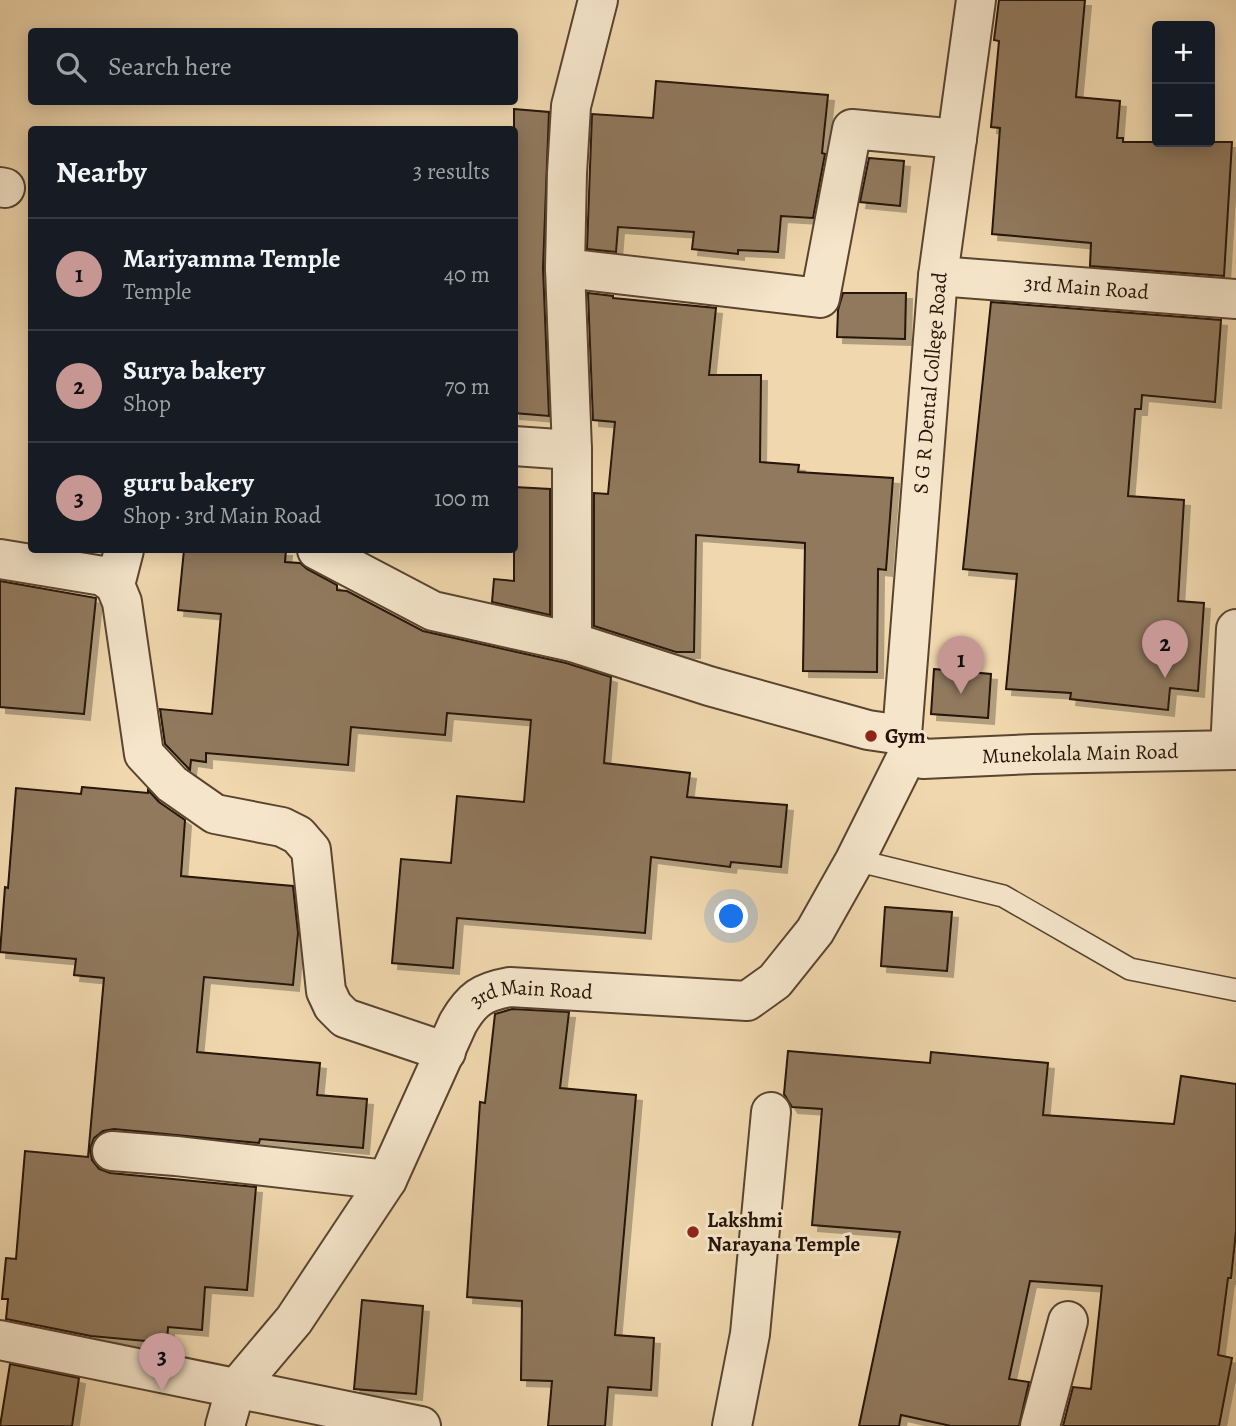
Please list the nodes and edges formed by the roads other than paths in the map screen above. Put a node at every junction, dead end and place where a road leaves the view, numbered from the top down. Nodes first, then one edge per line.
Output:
1 (598, 0) edge
2 (976, 0) edge
3 (957, 139) junction
4 (565, 268) junction
5 (938, 276) junction
6 (1236, 299) edge
7 (518, 446) edge
8 (572, 450) junction
9 (323, 553) edge
10 (0, 559) edge
11 (120, 567) edge
12 (1236, 629) edge
13 (572, 642) junction
14 (912, 748) junction
15 (1233, 750) edge
16 (855, 860) junction
17 (1236, 990) edge
18 (446, 1052) junction
19 (771, 1112) dead end
20 (112, 1151) dead end
21 (387, 1180) junction
22 (1068, 1321) dead end
23 (0, 1340) edge
24 (235, 1390) junction
25 (225, 1426) edge
26 (421, 1426) edge
27 (732, 1426) edge
28 (1040, 1426) edge

1 - 4 street
2 - 3 street, S G R Dental College Road
3 - 4 street
3 - 5 street, S G R Dental College Road
4 - 8 street
5 - 6 street, 3rd Main Road
5 - 14 street, S G R Dental College Road
7 - 8 street
8 - 13 street
9 - 13 street, Munekolala Main Road
10 - 11 street
11 - 18 street
12 - 15 street
13 - 14 street, Munekolala Main Road
14 - 15 street, Munekolala Main Road
14 - 16 street, 3rd Main Road
16 - 17 lane
16 - 18 street, 3rd Main Road
18 - 21 street, 3rd Main Road
19 - 27 street
20 - 21 street
21 - 24 street, 3rd Main Road
22 - 28 street
23 - 24 street
24 - 25 street
24 - 26 street

